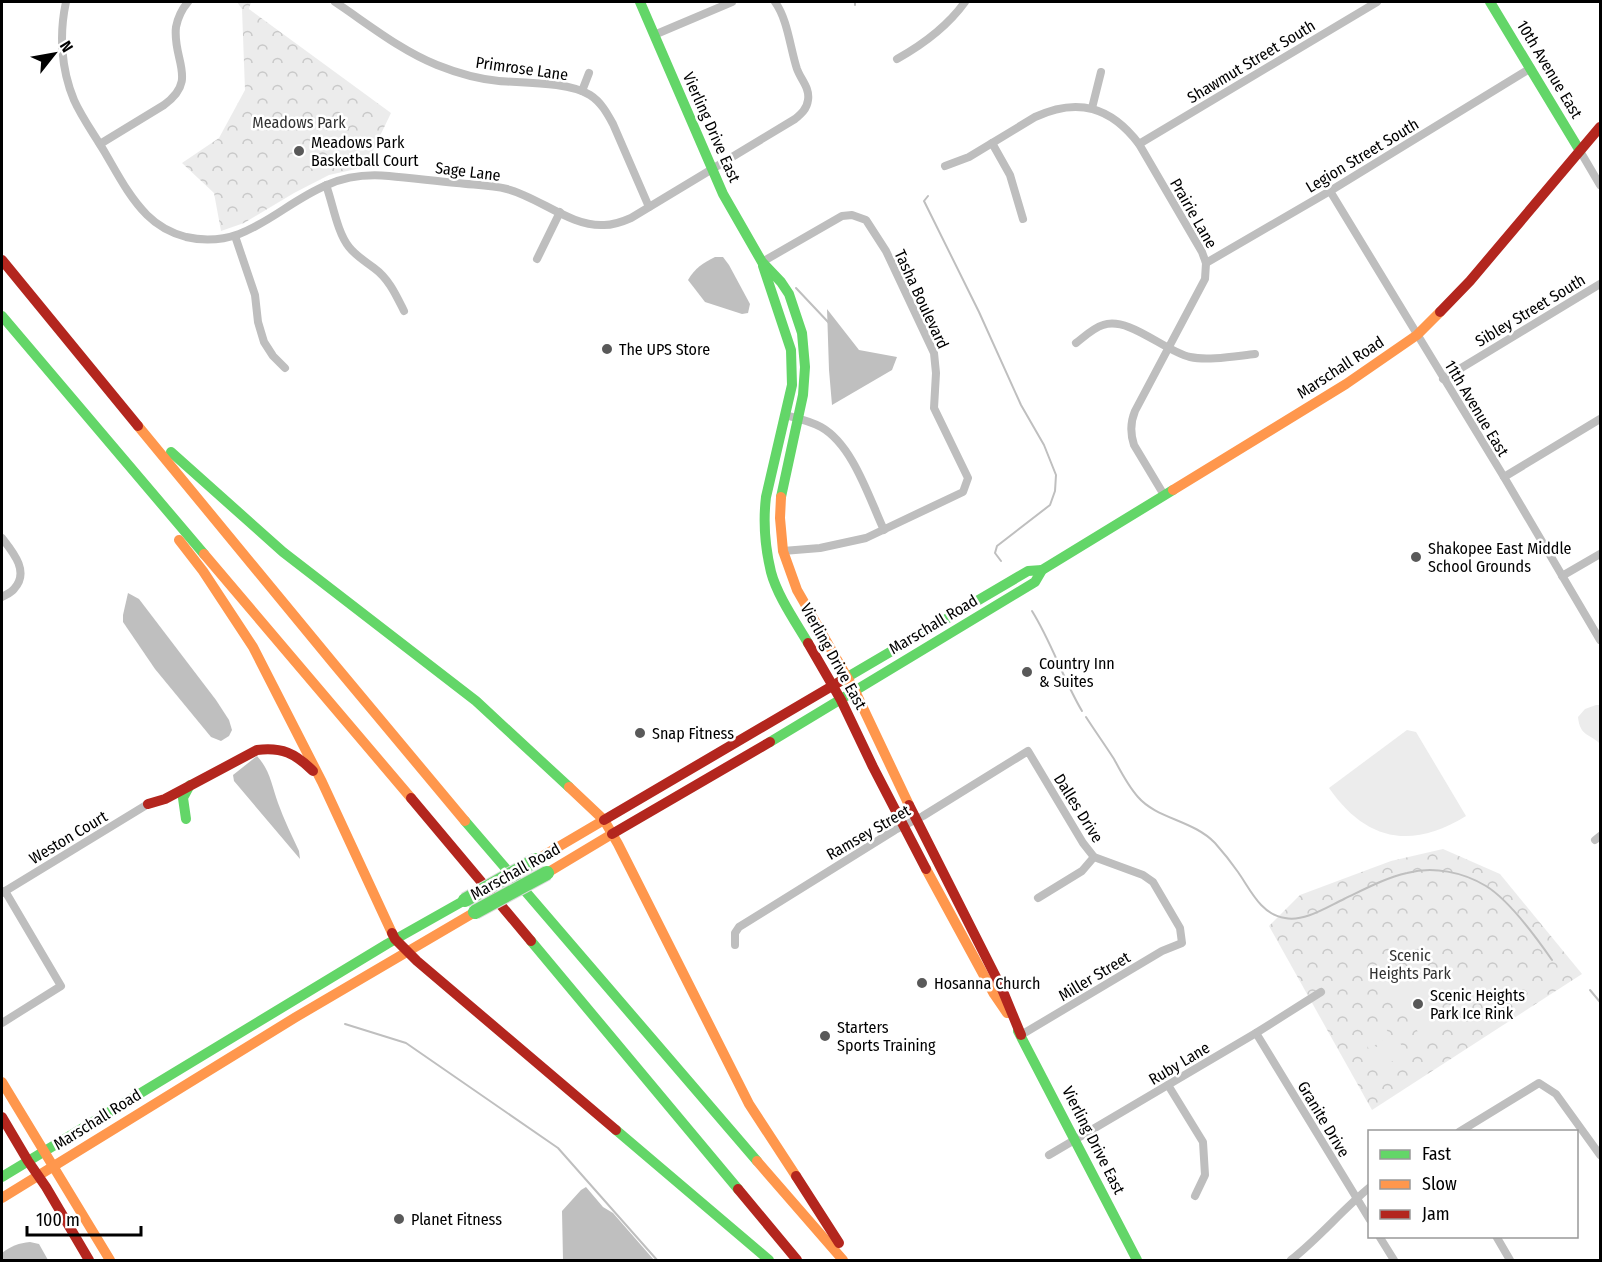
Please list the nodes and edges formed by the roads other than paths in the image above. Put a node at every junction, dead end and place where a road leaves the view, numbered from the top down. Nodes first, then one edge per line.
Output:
1 (66, 2) edge
2 (188, 2) edge
3 (335, 2) edge
4 (640, 2) edge
5 (732, 2) edge
6 (775, 2) edge
7 (965, 2) edge
8 (1377, 2) edge
9 (1490, 2) edge
10 (654, 35) junction
11 (897, 59) dead end
12 (1531, 68) junction
13 (1101, 72) dead end
14 (590, 73) dead end
15 (582, 91) junction
16 (1092, 108) junction
17 (1600, 127) edge
18 (992, 143) junction
19 (100, 144) junction
20 (1139, 144) junction
21 (1580, 151) junction
22 (945, 166) dead end
23 (712, 169) junction
24 (326, 185) junction
25 (1600, 185) edge
26 (1330, 191) junction
27 (649, 207) junction
28 (561, 212) junction
29 (1023, 219) dead end
30 (235, 236) junction
31 (537, 259) dead end
32 (2, 260) edge
33 (762, 262) junction
34 (1206, 263) junction
35 (1600, 284) edge
36 (404, 310) dead end
37 (2, 316) edge
38 (1418, 335) junction
39 (1076, 343) dead end
40 (1169, 348) junction
41 (1255, 354) dead end
42 (285, 368) dead end
43 (1443, 379) junction
44 (126, 409) junction
45 (85, 414) junction
46 (792, 417) junction
47 (1600, 418) edge
48 (1504, 477) junction
49 (1164, 495) junction
50 (884, 531) junction
51 (2, 538) edge
52 (783, 551) junction
53 (1600, 554) edge
54 (768, 556) junction
55 (1042, 570) junction
56 (1562, 576) junction
57 (797, 590) junction
58 (2, 597) edge
59 (1600, 640) edge
60 (848, 677) junction
61 (833, 686) junction
62 (855, 691) junction
63 (841, 700) junction
64 (1028, 752) joint
65 (322, 782) junction
66 (190, 785) junction
67 (148, 804) joint
68 (186, 819) dead end
69 (916, 819) junction
70 (604, 820) junction
71 (903, 825) junction
72 (612, 834) junction
73 (1094, 857) junction
74 (3, 892) edge
75 (1038, 898) dead end
76 (395, 939) junction
77 (1182, 943) joint
78 (735, 945) dead end
79 (407, 951) junction
80 (1321, 992) dead end
81 (2, 1023) edge
82 (1256, 1033) junction
83 (1021, 1035) junction
84 (2, 1082) edge
85 (1168, 1085) junction
86 (2, 1117) edge
87 (1461, 1130) edge
88 (1076, 1140) junction
89 (44, 1151) junction
90 (1049, 1155) dead end
91 (1600, 1155) edge
92 (28, 1161) junction
93 (53, 1166) junction
94 (38, 1175) junction
95 (2, 1177) edge
96 (1368, 1189) edge
97 (1195, 1196) dead end
98 (2, 1198) edge
99 (1356, 1198) junction
100 (1368, 1217) edge
101 (1380, 1238) edge
102 (1497, 1238) edge
103 (89, 1260) edge
104 (110, 1260) edge
105 (769, 1260) edge
106 (797, 1260) edge
107 (843, 1260) edge
108 (851, 1260) edge
109 (1137, 1260) edge
110 (1291, 1260) edge
111 (1394, 1260) edge
112 (1510, 1260) edge

1 - 19 street, Sage Lane
2 - 19 street
3 - 15 street, Primrose Lane
4 - 10 main road, Vierling Drive East
5 - 10 street
6 - 23 street, Sage Lane
7 - 11 street
8 - 20 street, Shawmut Street South
9 - 12 main road, 10th Avenue East
10 - 23 main road, Vierling Drive East
12 - 21 main road, 10th Avenue East
12 - 26 street, Legion Street South
13 - 16 street
14 - 15 street, Primrose Lane
15 - 27 street, Primrose Lane
16 - 18 street, Prairie Lane
16 - 20 street, Prairie Lane
17 - 21 main road, Marschall Road
18 - 22 street, Prairie Lane
18 - 29 street
19 - 30 street, Sage Lane
20 - 34 street, Prairie Lane
21 - 25 street, 10th Avenue East
21 - 38 main road, Marschall Road
23 - 27 street, Sage Lane
23 - 33 main road, Vierling Drive East
24 - 28 street, Sage Lane
24 - 30 street, Sage Lane
24 - 36 street
26 - 34 street, Legion Street South
26 - 38 street, 11th Avenue East
27 - 28 street, Sage Lane
28 - 31 street
30 - 42 street
32 - 44 main road
33 - 46 main road, Vierling Drive East
33 - 50 street, Tasha Boulevard
34 - 40 street, Prairie Lane
35 - 43 street, Sibley Street South
37 - 45 main road
38 - 43 street, 11th Avenue East
38 - 49 main road, Marschall Road
39 - 40 street
40 - 41 street
40 - 49 street, Prairie Lane
43 - 48 street, 11th Avenue East
44 - 70 main road
44 - 107 main road
45 - 65 main road
45 - 106 main road
46 - 50 street
46 - 52 main road, Vierling Drive East
46 - 54 main road, Vierling Drive East
47 - 48 street
48 - 56 street, 11th Avenue East
49 - 55 main road, Marschall Road
50 - 52 street, Tasha Boulevard
51 - 58 street
52 - 57 main road, Vierling Drive East
53 - 56 street
54 - 57 main road
54 - 61 main road, Vierling Drive East
55 - 60 main road, Marschall Road
55 - 62 main road, Marschall Road
56 - 59 street, 11th Avenue East
57 - 60 main road, Vierling Drive East
60 - 61 main road, Marschall Road
60 - 62 main road, Vierling Drive East
61 - 63 main road, Vierling Drive East
61 - 70 main road, Marschall Road
62 - 63 main road, Marschall Road
62 - 69 main road, Vierling Drive East
63 - 71 main road, Vierling Drive East
63 - 72 main road, Marschall Road
64 - 69 street, Ramsey Street
64 - 73 street, Dalles Drive
65 - 66 main road
65 - 76 main road
66 - 67 main road
66 - 68 main road
67 - 74 street, Weston Court
69 - 71 street, Ramsey Street
69 - 83 main road, Vierling Drive East
70 - 72 main road
70 - 76 main road, Marschall Road, bridge
71 - 78 street, Ramsey Street
71 - 83 main road, Vierling Drive East
72 - 79 main road, Marschall Road, bridge
72 - 108 main road
73 - 75 street
73 - 77 street, Dalles Drive
74 - 81 street
76 - 79 main road
76 - 89 main road, Marschall Road
77 - 83 street, Miller Street
79 - 93 main road, Marschall Road
79 - 105 main road
80 - 82 street, Ruby Lane
82 - 85 street, Ruby Lane
82 - 99 street, Granite Drive
83 - 88 main road, Vierling Drive East
84 - 89 main road
85 - 88 street, Ruby Lane
85 - 97 street
86 - 92 main road
87 - 91 street
88 - 90 street, Ruby Lane
88 - 109 main road, Vierling Drive East
89 - 92 main road, Marschall Road
89 - 93 main road
92 - 94 main road
92 - 95 main road, Marschall Road
93 - 94 main road, Marschall Road
93 - 104 main road
94 - 98 main road, Marschall Road
94 - 103 main road
96 - 99 street
99 - 100 street, Granite Drive
99 - 110 street
101 - 111 street
102 - 112 street

